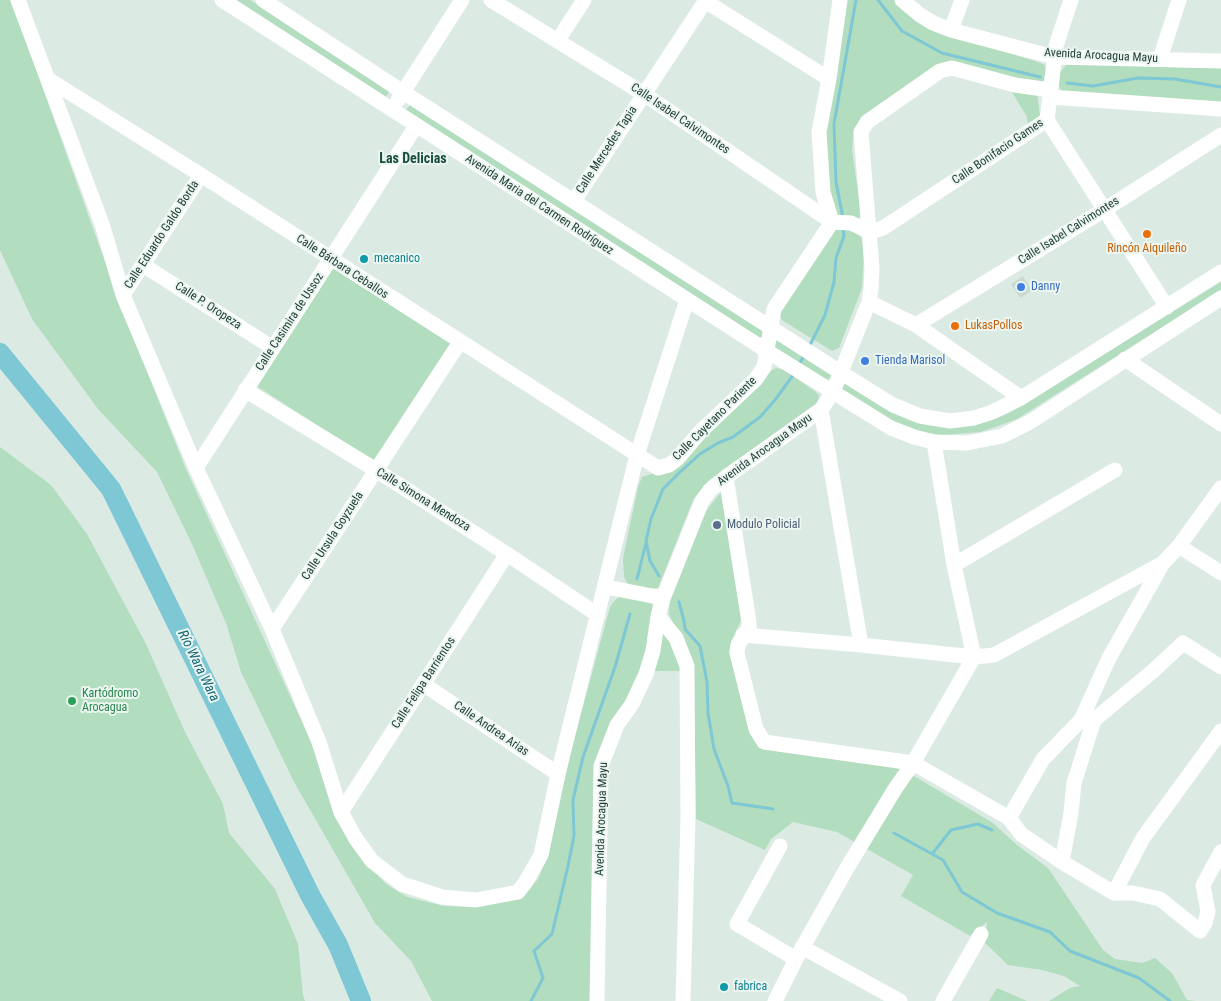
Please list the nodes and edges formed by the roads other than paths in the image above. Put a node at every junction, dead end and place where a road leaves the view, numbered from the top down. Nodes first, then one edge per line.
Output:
1 (18, 0) edge
2 (222, 0) edge
3 (263, 0) edge
4 (462, 0) edge
5 (491, 0) edge
6 (584, 0) edge
7 (706, 0) edge
8 (840, 0) edge
9 (902, 0) edge
10 (962, 0) edge
11 (1071, 0) edge
12 (1179, 0) edge
13 (951, 30) junction
14 (558, 40) junction
15 (1055, 57) junction
16 (1160, 59) junction
17 (1221, 61) edge
18 (48, 79) junction
19 (829, 79) junction
20 (403, 92) junction
21 (1050, 93) junction
22 (644, 94) junction
23 (1221, 109) edge
24 (392, 110) junction
25 (1047, 120) junction
26 (416, 126) junction
27 (1221, 135) edge
28 (201, 176) junction
29 (574, 200) junction
30 (1104, 210) junction
31 (832, 222) junction
32 (870, 232) junction
33 (330, 259) junction
34 (143, 265) junction
35 (1221, 272) edge
36 (123, 295) junction
37 (1221, 298) edge
38 (687, 300) junction
39 (869, 302) junction
40 (1167, 307) junction
41 (916, 325) junction
42 (771, 327) junction
43 (460, 342) junction
44 (273, 348) junction
45 (767, 351) junction
46 (1125, 359) junction
47 (840, 372) junction
48 (245, 390) junction
49 (833, 392) junction
50 (1021, 398) junction
51 (821, 410) junction
52 (1221, 424) edge
53 (934, 442) junction
54 (637, 455) junction
55 (196, 468) junction
56 (376, 470) junction
57 (1115, 470) dead end
58 (726, 477) junction
59 (1221, 488) edge
60 (1179, 546) junction
61 (507, 554) junction
62 (1162, 563) junction
63 (954, 565) junction
64 (1221, 573) edge
65 (606, 587) junction
66 (663, 598) junction
67 (598, 615) junction
68 (658, 616) junction
69 (272, 629) junction
70 (743, 635) junction
71 (861, 645) junction
72 (974, 658) junction
73 (1221, 667) edge
74 (423, 684) junction
75 (1088, 720) junction
76 (1221, 732) edge
77 (913, 763) junction
78 (558, 774) junction
79 (341, 812) junction
80 (1009, 818) junction
81 (780, 846) dead end
82 (1221, 852) edge
83 (1062, 862) junction
84 (1114, 893) junction
85 (981, 934) dead end
86 (799, 953) junction
87 (597, 1001) edge
88 (683, 1001) edge
89 (775, 1001) edge
90 (900, 1001) edge
91 (943, 1001) edge

1 - 18 street
2 - 24 street, Avenida Maria del Carmen Rodríguez
3 - 20 street, Avenida Maria del Carmen Rodríguez
4 - 20 street
5 - 14 street, Calle Isabel Calvimontes
6 - 14 street
7 - 19 street
7 - 22 street, Calle Mercedes Tapia
8 - 19 street
9 - 13 street, Avenida Arocagua Mayu
10 - 13 street
11 - 15 street, Calle Bonifacio Games
12 - 16 street
13 - 15 street, Avenida Arocagua Mayu
14 - 22 street, Calle Isabel Calvimontes
15 - 16 street, Avenida Arocagua Mayu
15 - 21 street, Calle Bonifacio Games
16 - 17 street, Avenida Arocagua Mayu
18 - 28 street, Calle Bárbara Ceballos
18 - 36 street
19 - 31 street
20 - 24 street
20 - 29 street, Avenida Maria del Carmen Rodríguez
21 - 23 street, Avenida Arocagua Mayu
21 - 25 street, Calle Bonifacio Games
21 - 32 street, Avenida Arocagua Mayu
22 - 29 street, Calle Mercedes Tapia
22 - 31 street, Calle Isabel Calvimontes
24 - 26 street, Avenida Maria del Carmen Rodríguez
25 - 30 street
25 - 32 street, Calle Bonifacio Games
26 - 33 street, Calle Casimira de Ussoz
26 - 38 street, Avenida Maria del Carmen Rodríguez
27 - 30 street, Calle Isabel Calvimontes
28 - 33 street, Calle Bárbara Ceballos
28 - 34 street, Calle Eduardo Galdo Borda
29 - 42 street, Avenida Maria del Carmen Rodríguez
30 - 40 street
30 - 41 street, Calle Isabel Calvimontes
31 - 32 street, Calle Isabel Calvimontes
31 - 42 street, Calle Cayetano Pariente
32 - 39 street, Avenida Arocagua Mayu
33 - 43 street, Calle Bárbara Ceballos
33 - 44 street, Calle Casimira de Ussoz
34 - 36 street, Calle Eduardo Galdo Borda
34 - 44 street, Calle P. Oropeza
35 - 40 street, Avenida Maria del Carmen Rodríguez
36 - 55 street
37 - 46 street, Avenida Maria del Carmen Rodríguez
38 - 45 street, Avenida Maria del Carmen Rodríguez
38 - 54 street
39 - 41 street
39 - 47 street, Avenida Arocagua Mayu
40 - 50 street, Avenida Maria del Carmen Rodríguez
41 - 50 street
42 - 45 street, Calle Cayetano Pariente
42 - 47 street, Avenida Maria del Carmen Rodríguez
43 - 54 street, Calle Bárbara Ceballos
43 - 56 street, Calle Ursula Goyzuela
44 - 48 street, Calle Casimira de Ussoz
45 - 49 street, Avenida Maria del Carmen Rodríguez
45 - 54 street, Calle Cayetano Pariente
46 - 52 street
46 - 53 street, Avenida Maria del Carmen Rodríguez
47 - 49 street, Avenida Arocagua Mayu
47 - 50 street, Avenida Maria del Carmen Rodríguez
48 - 55 street, Calle Casimira de Ussoz
48 - 56 street, Calle Simona Mendoza
49 - 51 street, Avenida Arocagua Mayu
49 - 53 street, Avenida Maria del Carmen Rodríguez
51 - 58 street, Avenida Arocagua Mayu
51 - 71 street
53 - 63 street
54 - 65 street
55 - 69 street
56 - 61 street, Calle Simona Mendoza
56 - 69 street, Calle Ursula Goyzuela
57 - 63 street
58 - 66 street, Avenida Arocagua Mayu
58 - 70 street
59 - 60 street
60 - 62 street
60 - 64 street
61 - 67 street, Calle Simona Mendoza
61 - 74 street, Calle Felipa Barrientos
62 - 72 street
62 - 75 street
63 - 72 street
65 - 66 street
65 - 67 street
66 - 68 street, Avenida Arocagua Mayu
67 - 78 street
68 - 87 street, Avenida Arocagua Mayu
68 - 88 street
69 - 79 street
70 - 71 street
70 - 77 street
71 - 72 street
72 - 77 street
73 - 75 street
74 - 78 street, Calle Andrea Arias
74 - 79 street, Calle Felipa Barrientos
75 - 80 street
75 - 83 street
76 - 84 street
77 - 80 street
77 - 86 street
78 - 79 street
80 - 83 street
81 - 86 street
82 - 84 street
83 - 84 street
85 - 91 street
86 - 89 street
86 - 90 street

